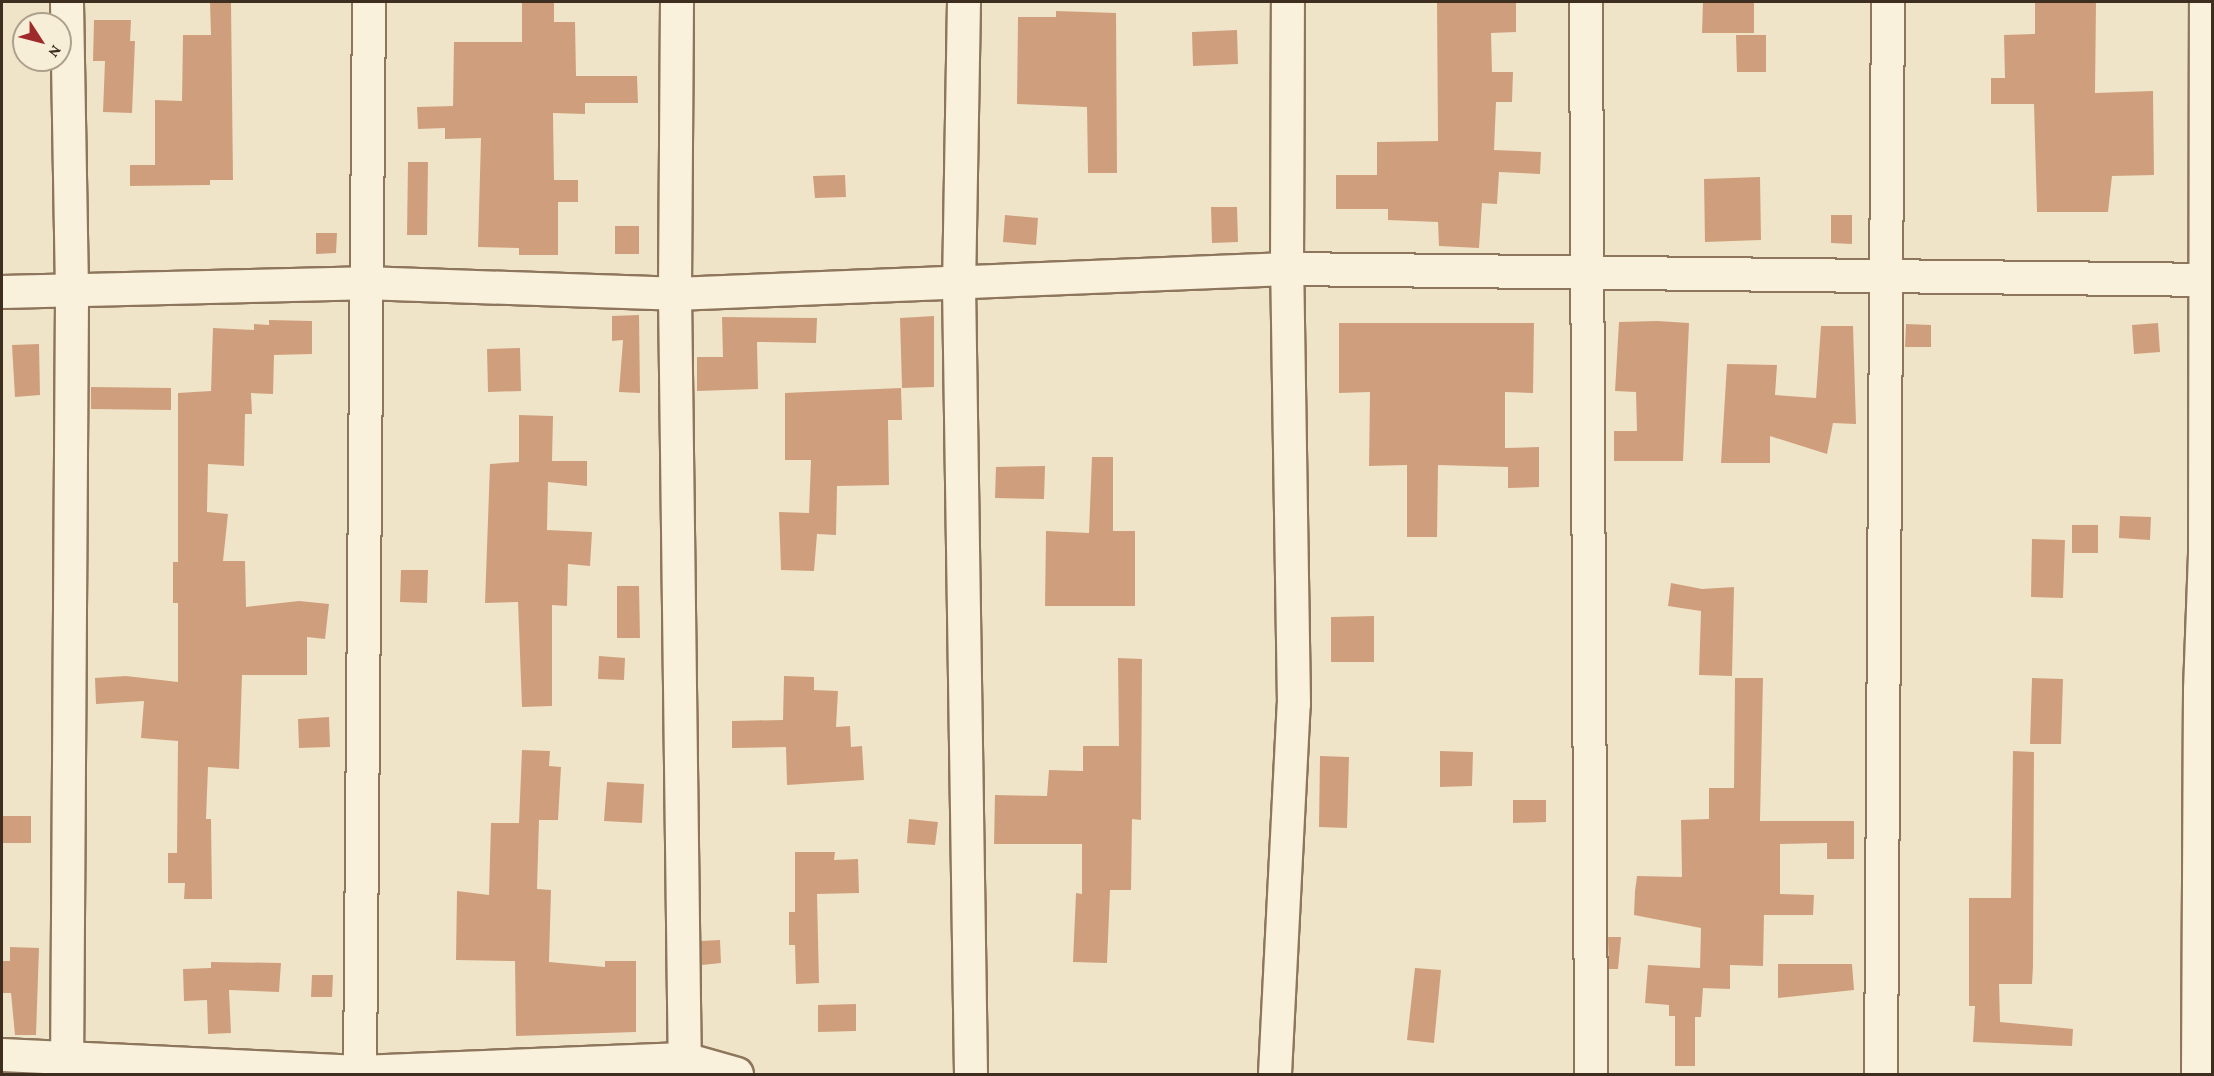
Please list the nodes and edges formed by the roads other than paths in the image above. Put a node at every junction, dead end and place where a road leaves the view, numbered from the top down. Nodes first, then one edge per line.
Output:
1 (67, 2) edge
2 (369, 2) edge
3 (677, 2) edge
4 (964, 2) edge
5 (1288, 2) edge
6 (1586, 2) edge
7 (1888, 2) edge
8 (2206, 2) edge
9 (1287, 269) junction
10 (1585, 270) junction
11 (1887, 275) junction
12 (2209, 280) edge
13 (364, 284) junction
14 (959, 284) junction
15 (72, 290) junction
16 (2, 292) edge
17 (675, 294) junction
18 (2206, 690) edge
19 (2, 1055) edge
20 (67, 1067) edge
21 (684, 1067) edge
22 (360, 1073) edge
23 (737, 1074) edge
24 (971, 1074) edge
25 (1275, 1074) edge
26 (1591, 1074) edge
27 (1881, 1074) edge
28 (2198, 1074) edge

1 - 15 street
2 - 13 street
3 - 17 street
4 - 14 street
5 - 9 street
6 - 10 street
7 - 11 street
8 - 12 street
9 - 10 street
9 - 14 street
9 - 25 street
10 - 11 street
10 - 26 street
11 - 12 street
11 - 27 street
12 - 18 street
13 - 15 street
13 - 17 street
13 - 22 street
14 - 17 street
14 - 24 street
15 - 16 street
15 - 20 street
17 - 21 street
18 - 28 street
19 - 20 street
20 - 22 street
21 - 22 street
21 - 23 street

